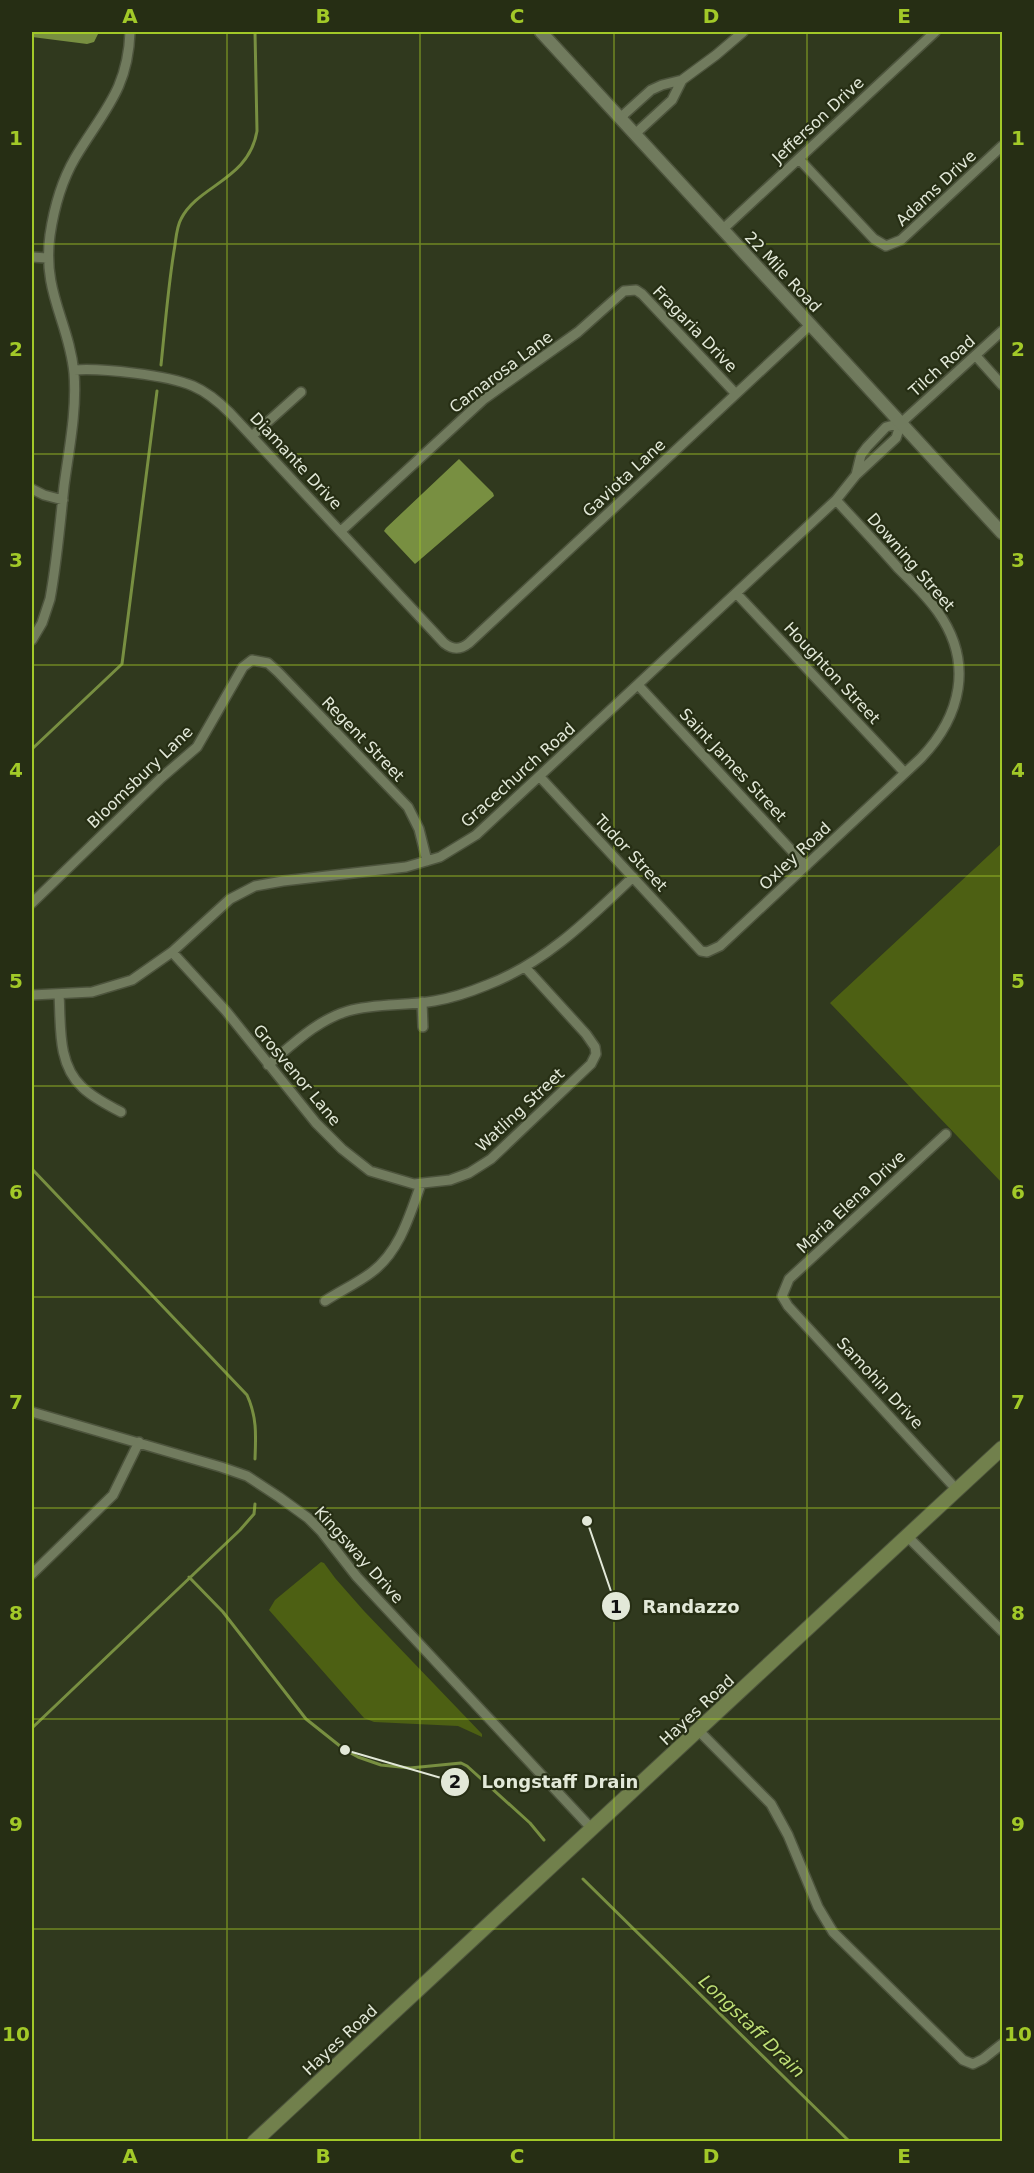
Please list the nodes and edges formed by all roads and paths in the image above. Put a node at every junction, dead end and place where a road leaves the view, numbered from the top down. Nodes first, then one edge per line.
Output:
1 (130, 32) edge
2 (540, 32) edge
3 (743, 32) edge
4 (935, 32) edge
5 (682, 80) junction
6 (620, 118) junction
7 (635, 134) junction
8 (1002, 146) edge
9 (799, 159) junction
10 (722, 230) junction
11 (32, 257) edge
12 (47, 258) junction
13 (630, 289) joint
14 (810, 325) junction
15 (1002, 332) edge
16 (976, 356) junction
17 (74, 370) junction
18 (1002, 385) edge
19 (301, 392) dead end
20 (736, 394) junction
21 (901, 423) junction
22 (252, 436) junction
23 (856, 475) junction
24 (32, 489) edge
25 (63, 500) junction
26 (836, 500) junction
27 (341, 531) junction
28 (1002, 533) edge
29 (736, 593) junction
30 (32, 640) edge
31 (456, 649) joint
32 (252, 660) joint
33 (638, 685) junction
34 (905, 774) junction
35 (540, 777) junction
36 (427, 861) junction
37 (806, 866) junction
38 (633, 877) junction
39 (32, 903) edge
40 (701, 951) joint
41 (172, 952) junction
42 (525, 967) junction
43 (59, 994) junction
44 (32, 995) edge
45 (422, 1002) junction
46 (423, 1027) dead end
47 (268, 1065) junction
48 (121, 1112) dead end
49 (946, 1134) dead end
50 (421, 1184) junction
51 (782, 1296) joint
52 (325, 1301) dead end
53 (32, 1412) edge
54 (139, 1442) junction
55 (1002, 1448) edge
56 (957, 1490) junction
57 (908, 1537) junction
58 (32, 1574) edge
59 (1002, 1631) edge
60 (699, 1731) junction
61 (592, 1829) junction
62 (1002, 2044) edge
63 (254, 2142) edge

1 - 12 street
2 - 6 street, 22 Mile Road
3 - 5 street
4 - 9 street, Jefferson Drive
5 - 6 street
5 - 7 street
6 - 7 street, 22 Mile Road
7 - 10 street, 22 Mile Road
8 - 9 street, Adams Drive
9 - 10 street, Jefferson Drive
10 - 14 street, 22 Mile Road
11 - 12 street
12 - 17 street
13 - 20 street, Fragaria Drive
13 - 27 street, Camarosa Lane
14 - 20 street, Gaviota Lane
14 - 21 street, 22 Mile Road
15 - 16 street, Tilch Road
16 - 18 street
16 - 21 street, Tilch Road
17 - 22 street, Diamante Drive
17 - 25 street
19 - 22 street
20 - 31 street, Gaviota Lane
21 - 23 street, Gracechurch Road
21 - 23 street, Gracechurch Road
21 - 28 street, 22 Mile Road
22 - 27 street, Diamante Drive
23 - 26 street, Gracechurch Road
24 - 25 street
25 - 30 street
26 - 29 street, Gracechurch Road
26 - 34 street, Downing Street
27 - 31 street, Diamante Drive
29 - 33 street, Gracechurch Road
29 - 34 street, Houghton Street
32 - 36 street, Regent Street
32 - 39 street, Bloomsbury Lane
33 - 35 street, Gracechurch Road
33 - 37 street, Saint James Street
34 - 37 street, Oxley Road
35 - 36 street, Gracechurch Road
35 - 38 street, Tudor Street
36 - 41 street, Gracechurch Road
37 - 40 street, Oxley Road
38 - 40 street, Tudor Street
38 - 42 street
41 - 43 street, Gracechurch Road
41 - 47 street, Grosvenor Lane
42 - 45 street
42 - 50 street, Watling Street
43 - 44 street, Gracechurch Road
43 - 48 street
45 - 46 street
45 - 47 street
47 - 50 street, Grosvenor Lane
49 - 51 street, Maria Elena Drive
50 - 52 street
51 - 56 street, Samohin Drive
53 - 54 street, Kingsway Drive
54 - 58 street
54 - 61 street, Kingsway Drive
55 - 56 main road, Hayes Road
56 - 57 main road, Hayes Road
57 - 59 street
57 - 60 main road, Hayes Road
60 - 61 main road, Hayes Road
60 - 62 street
61 - 63 main road, Hayes Road

